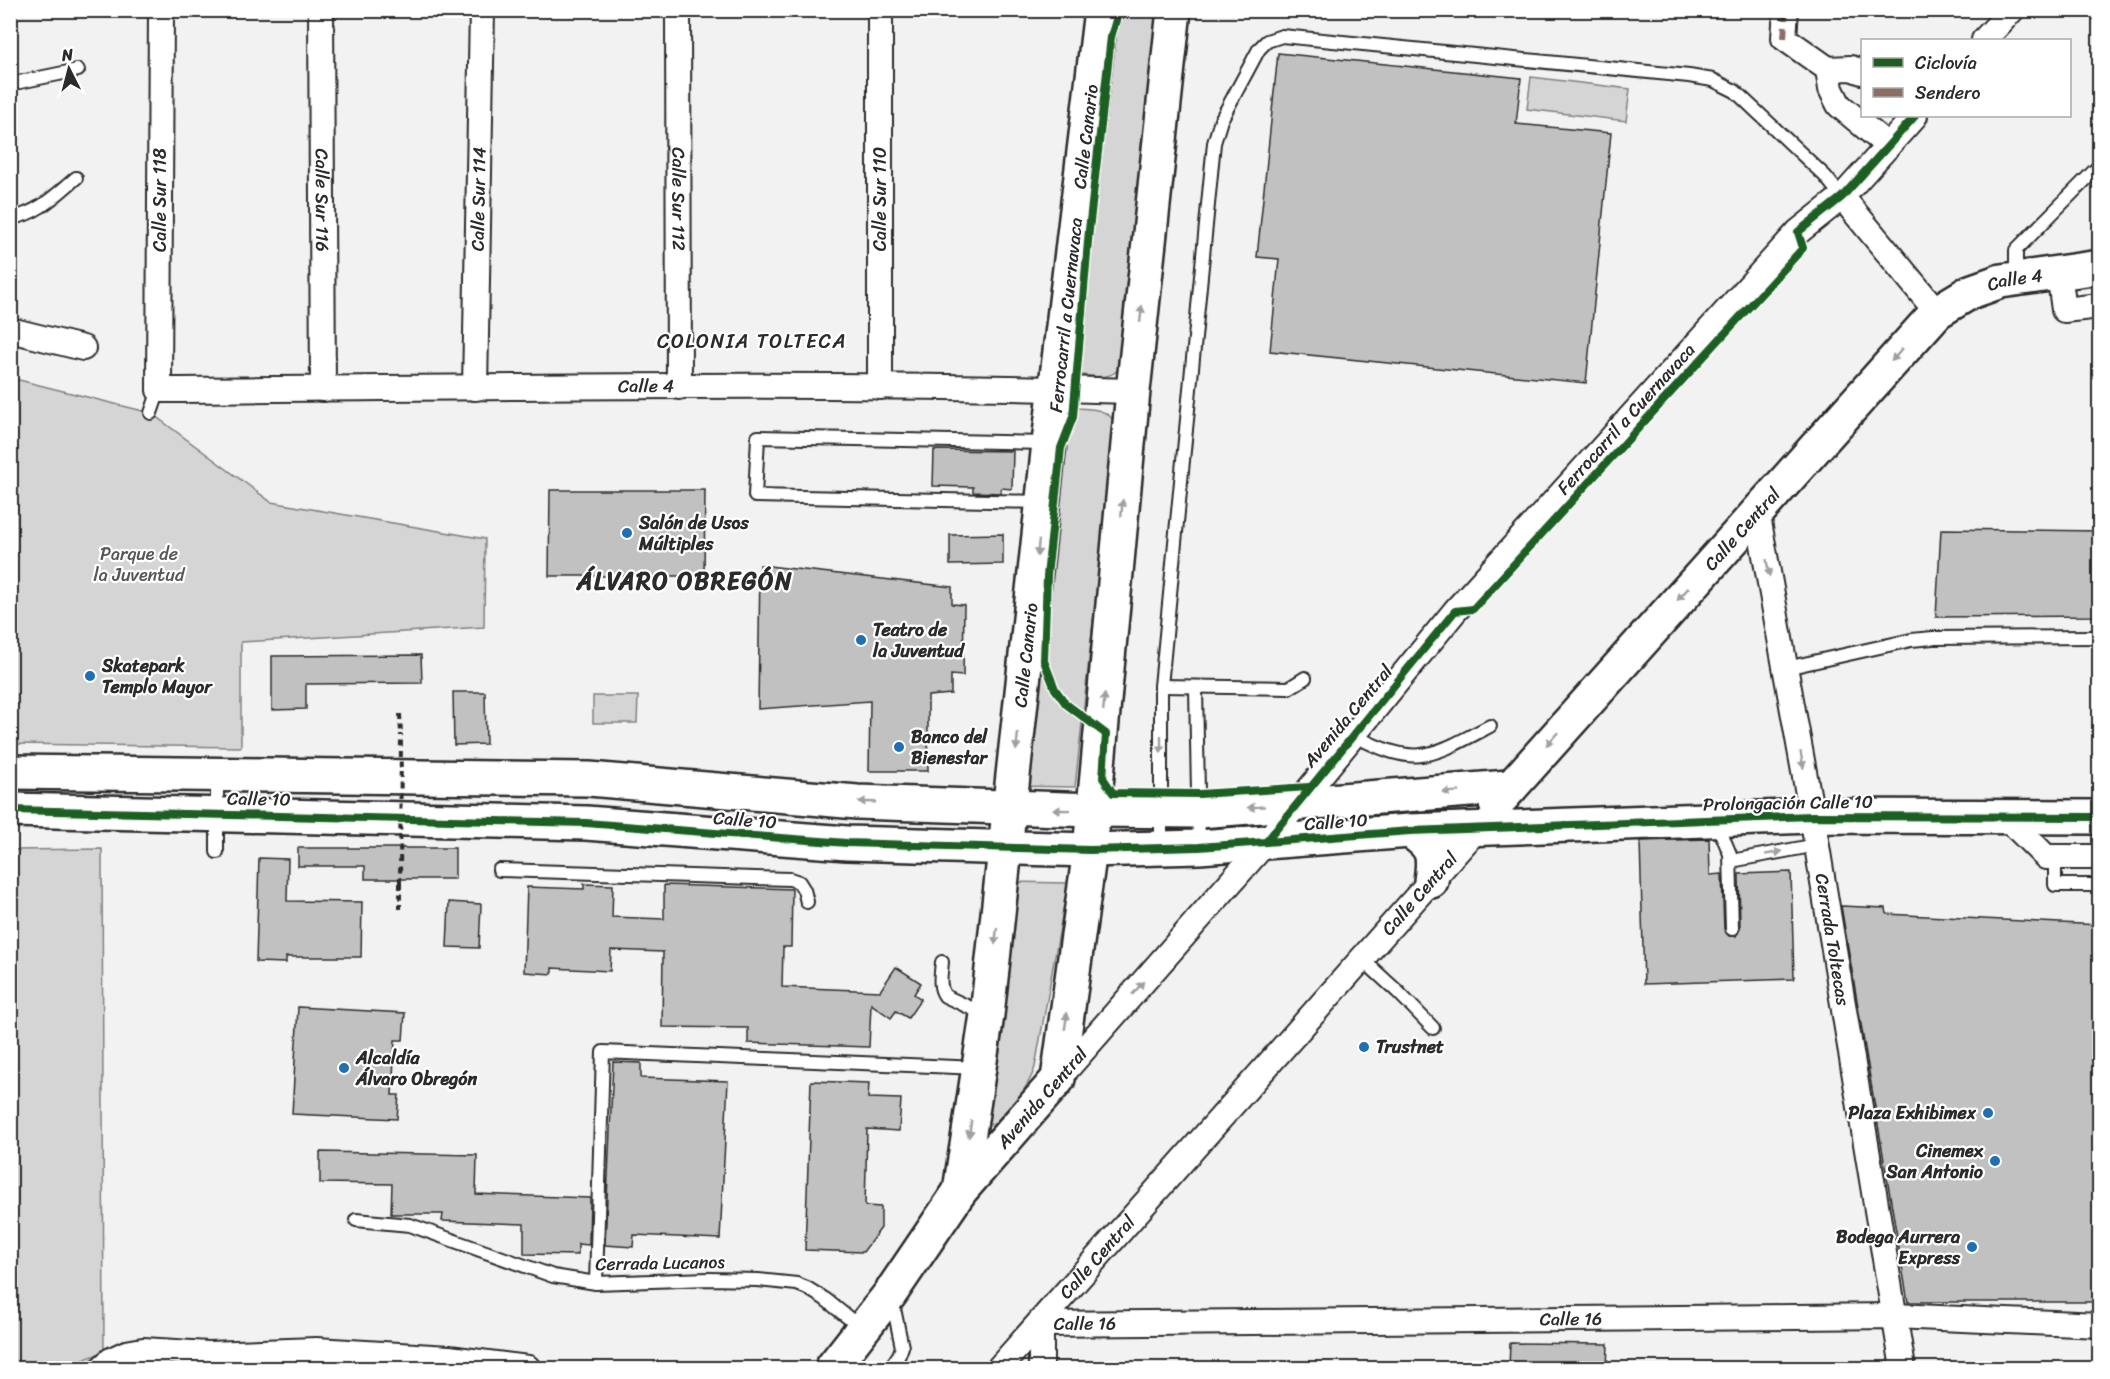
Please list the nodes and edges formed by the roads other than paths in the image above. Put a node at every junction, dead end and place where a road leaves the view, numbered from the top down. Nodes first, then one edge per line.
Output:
1 (161, 10) edge
2 (321, 10) edge
3 (482, 10) edge
4 (678, 10) edge
5 (880, 10) edge
6 (1101, 10) edge
7 (1174, 10) edge
8 (1786, 10) edge
9 (2012, 10) edge
10 (1985, 39) edge
11 (1828, 69) junction
12 (78, 70) dead end
13 (1861, 71) edge
14 (10, 84) edge
15 (1914, 117) edge
16 (1888, 146) junction
17 (2100, 165) edge
18 (76, 178) dead end
19 (1842, 197) junction
20 (10, 218) edge
21 (2100, 267) edge
22 (2059, 273) junction
23 (2016, 279) junction
24 (2100, 306) edge
25 (1937, 312) junction
26 (10, 330) edge
27 (82, 348) dead end
28 (679, 387) junction
29 (880, 387) junction
30 (476, 388) junction
31 (1056, 388) junction
32 (323, 389) junction
33 (159, 390) junction
34 (1132, 392) junction
35 (151, 413) dead end
36 (1049, 443) junction
37 (1044, 502) junction
38 (1757, 511) junction
39 (2094, 637) dead end
40 (1786, 668) junction
41 (1305, 678) dead end
42 (1161, 686) junction
43 (1196, 688) junction
44 (1490, 726) dead end
45 (1353, 735) junction
46 (10, 772) edge
47 (217, 773) junction
48 (1509, 787) junction
49 (1296, 804) junction
50 (1010, 808) junction
51 (10, 810) edge
52 (1094, 810) junction
53 (1161, 811) junction
54 (1199, 811) junction
55 (218, 813) junction
56 (2006, 816) junction
57 (2100, 817) edge
58 (1711, 820) junction
59 (1477, 829) junction
60 (1814, 830) junction
61 (1410, 831) junction
62 (1266, 842) junction
63 (1199, 847) junction
64 (1006, 848) junction
65 (1161, 849) junction
66 (1090, 850) junction
67 (217, 852) dead end
68 (2055, 857) junction
69 (2100, 857) edge
70 (1731, 861) junction
71 (499, 870) dead end
72 (1431, 881) junction
73 (2100, 885) edge
74 (807, 902) dead end
75 (1732, 929) dead end
76 (1362, 959) junction
77 (942, 962) dead end
78 (987, 1015) junction
79 (1433, 1029) dead end
80 (980, 1068) junction
81 (1058, 1079) junction
82 (960, 1191) junction
83 (356, 1220) dead end
84 (596, 1283) junction
85 (890, 1294) junction
86 (1894, 1316) junction
87 (1041, 1324) junction
88 (2100, 1325) edge
89 (862, 1329) junction
90 (315, 1359) edge
91 (102, 1368) edge
92 (528, 1368) edge
93 (832, 1368) edge
94 (890, 1368) edge
95 (999, 1368) edge
96 (1041, 1368) edge
97 (1903, 1368) edge

1 - 33 street, Calle Sur 118
2 - 32 street, Calle Sur 116
3 - 30 street, Calle Sur 114
4 - 28 street, Calle Sur 112
5 - 29 street, Calle Sur 110
6 - 31 street, Calle Canario
34 -> 7 street
8 - 11 street
9 - 10 street
11 - 13 street
11 - 16 street
12 - 14 lane
15 - 16 street, Avenida Central
16 - 19 street, Avenida Central
17 - 23 lane
18 - 20 lane
19 - 25 street
19 - 42 lane
19 - 45 street, Avenida Central
21 - 22 street, Calle 4
22 - 23 street, Calle 4
22 - 24 street
23 - 25 street, Calle 4
25 -> 38 street, Calle Central
26 - 27 street
28 - 29 street, Calle 4
28 - 30 street, Calle 4
29 - 31 street, Calle 4
30 - 32 street, Calle 4
31 - 34 street, Calle 4
31 - 36 street, Calle Canario
32 - 33 street, Calle 4
33 - 35 lane
52 -> 34 street
36 - 37 street, Calle Canario
36 - 37 lane
37 -> 50 street, Calle Canario
38 -> 40 street, Cerrada Toltecas
38 -> 48 street, Calle Central
39 - 40 lane
40 -> 60 street, Cerrada Toltecas
41 - 43 lane
42 - 43 lane
42 -> 53 lane
43 - 54 lane
44 - 45 lane
45 - 49 street, Avenida Central
46 - 47 street, Calle 10
50 -> 47 street, Calle 10
47 - 55 lane
48 -> 49 street, Calle 10
48 - 59 street, Calle Central
49 -> 54 street, Calle 10
49 - 62 street, Avenida Central
52 -> 50 street, Calle 10
50 - 64 street, Calle Canario
51 - 55 street, Calle 10
52 - 53 street, Calle 10
52 - 66 street
53 - 54 street, Calle 10
53 - 65 lane
54 - 63 lane
55 - 64 street, Calle 10
55 - 67 lane
56 - 57 street, Prolongación Calle 10
56 - 60 street, Prolongación Calle 10
56 - 68 street
58 - 59 street, Prolongación Calle 10
58 - 60 street, Prolongación Calle 10
58 - 70 lane
59 - 61 street, Calle 10
59 - 72 street, Calle Central
70 -> 60 lane
60 - 86 street, Cerrada Toltecas
61 - 62 street, Calle 10
61 - 72 street
62 - 63 street, Calle 10
81 -> 62 street, Avenida Central
63 - 65 street, Calle 10
64 - 66 street, Calle 10
64 -> 78 street, Calle Canario
65 - 66 street, Calle 10
81 -> 66 street
68 - 69 street
68 - 73 lane
70 - 75 lane
71 - 74 lane
72 - 76 street, Calle Central
76 - 79 lane
76 - 87 street, Calle Central
77 - 78 lane
78 - 80 street, Calle Canario
80 -> 82 street, Calle Canario
80 - 84 lane
81 - 82 street, Avenida Central
82 - 85 street, Avenida Central
83 - 84 lane, Cerrada Lucanos
84 - 89 lane, Cerrada Lucanos
85 - 89 street, Avenida Central
85 - 94 lane
86 - 87 street, Calle 16
86 - 88 street, Calle 16
86 - 97 street, Cerrada Toltecas
87 - 95 street, Calle Central
87 - 96 street
89 - 93 street, Avenida Central
90 - 91 street
90 - 92 street

